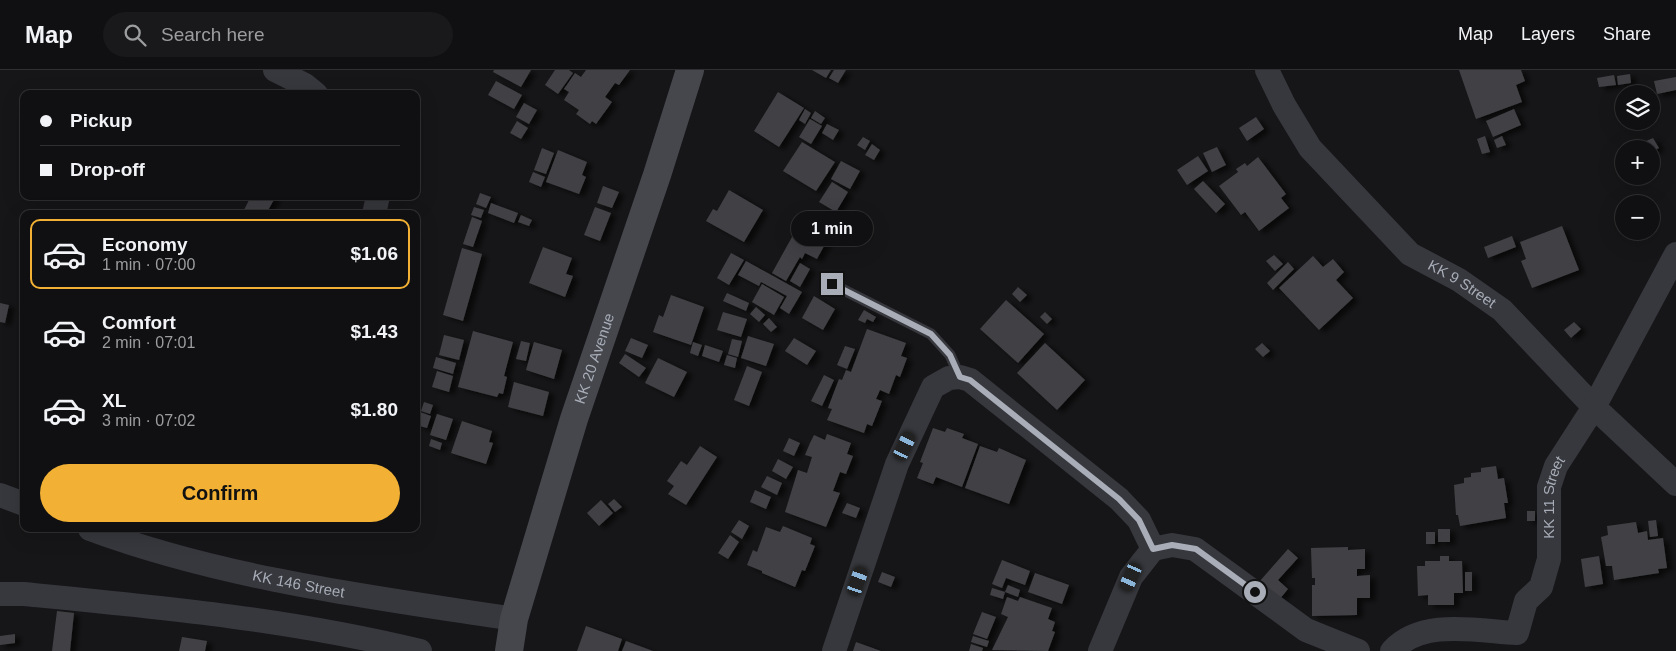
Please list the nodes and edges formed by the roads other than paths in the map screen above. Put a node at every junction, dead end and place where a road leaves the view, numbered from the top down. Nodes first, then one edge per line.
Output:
1 (275, 70) edge
2 (690, 70) edge
3 (1267, 70) edge
4 (311, 90) edge
5 (1676, 254) edge
6 (832, 284) dead end
7 (960, 377) junction
8 (1594, 407) junction
9 (1676, 484) edge
10 (0, 495) edge
11 (20, 502) edge
12 (106, 532) edge
13 (134, 537) edge
14 (1153, 549) junction
15 (0, 594) edge
16 (514, 620) junction
17 (1520, 642) edge
18 (420, 651) edge
19 (509, 651) edge
20 (834, 651) edge
21 (1100, 651) edge
22 (1358, 651) edge
23 (1392, 651) edge

1 - 4 street
2 - 16 main road, KK 20 Avenue
3 - 8 street, KK 9 Street
5 - 8 street, KK 11 Street
6 - 7 lane
7 - 14 street
7 - 20 street
8 - 9 street, KK 9 Street
8 - 17 street, KK 11 Street
10 - 11 street
12 - 13 street, KK 146 Street
13 - 16 street, KK 146 Street
14 - 21 street
14 - 22 street
15 - 18 street
16 - 19 main road, KK 20 Avenue
17 - 23 street, KK 11 Street

